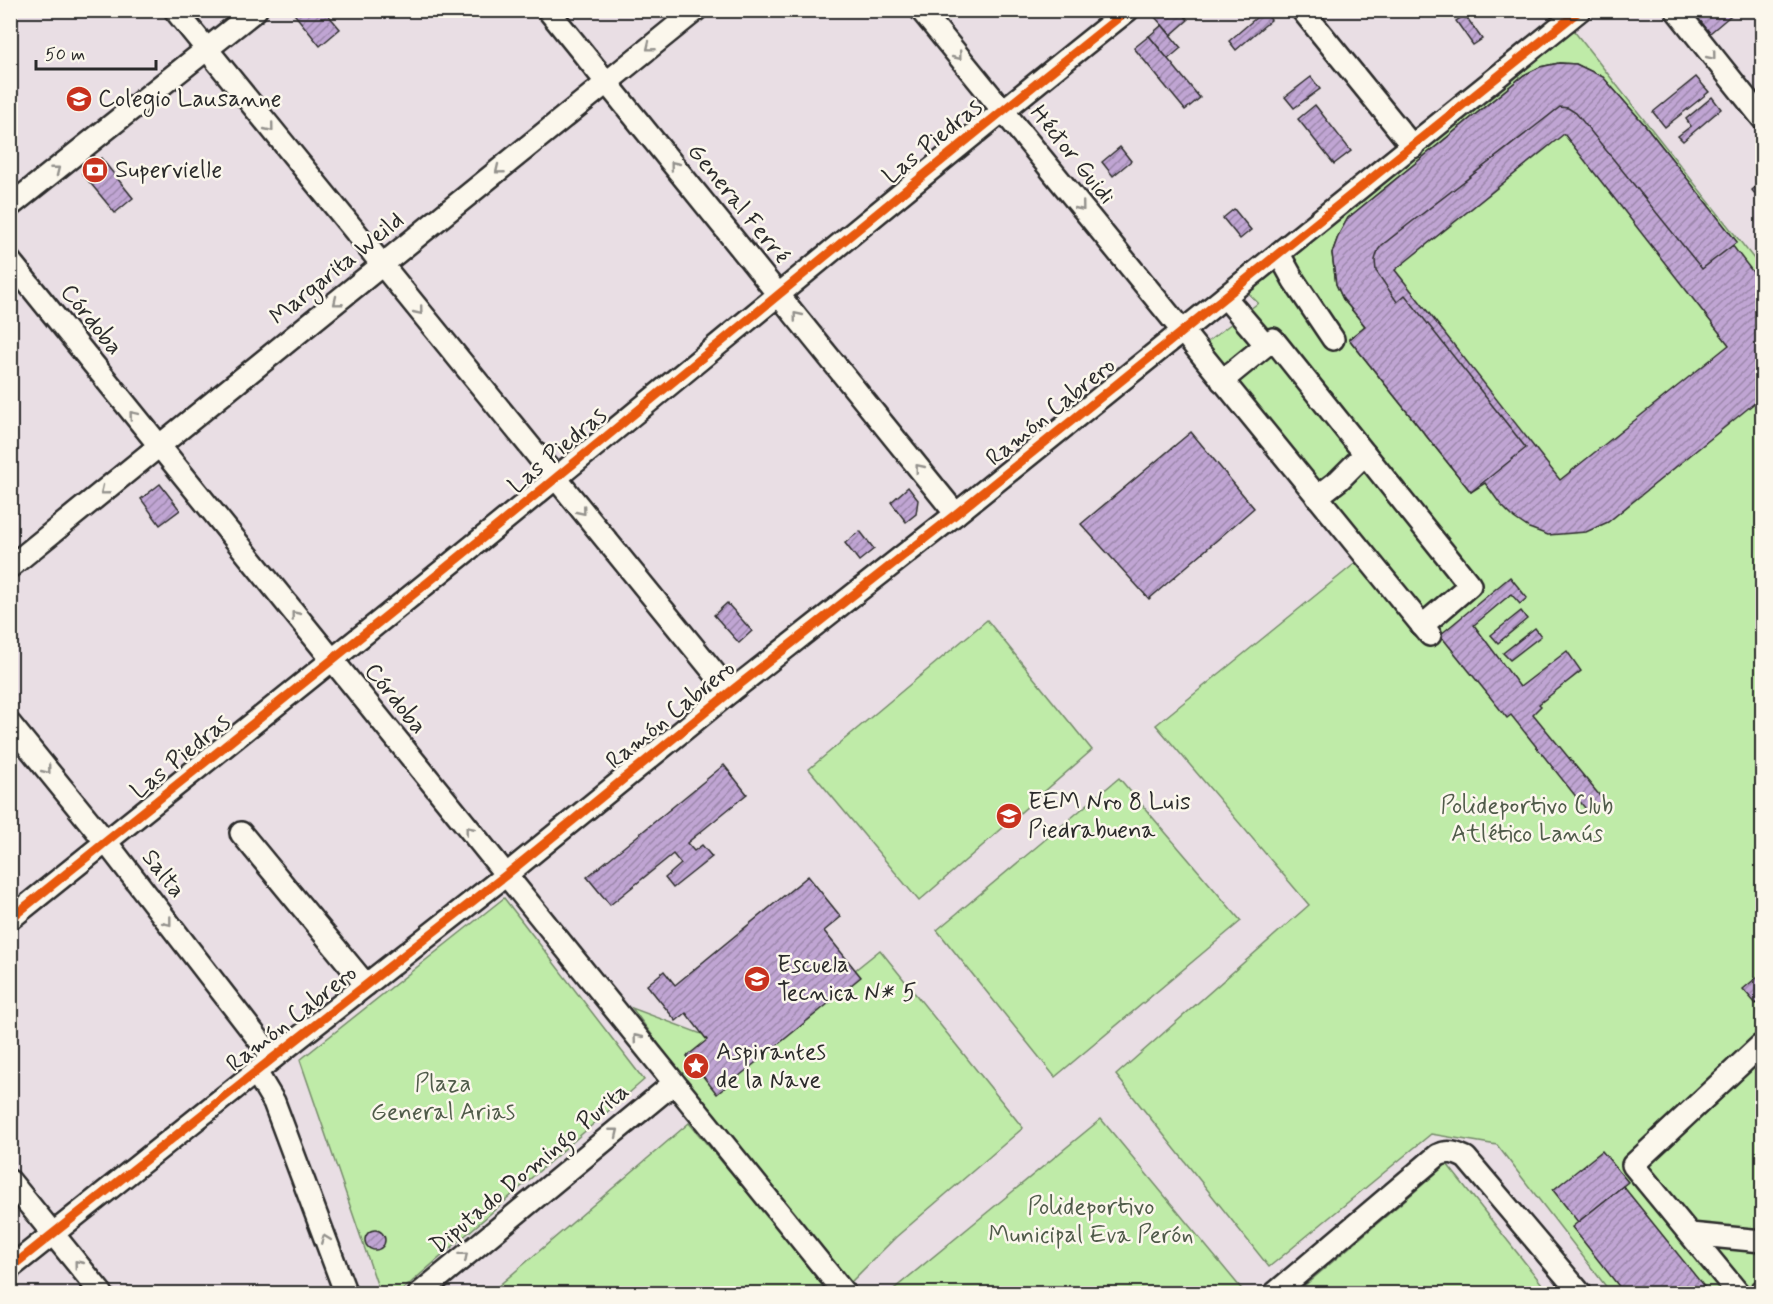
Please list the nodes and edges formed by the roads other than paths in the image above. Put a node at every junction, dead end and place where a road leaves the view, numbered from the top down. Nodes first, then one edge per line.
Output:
1 (175, 10) edge
2 (256, 10) edge
3 (548, 10) edge
4 (696, 10) edge
5 (921, 10) edge
6 (1128, 10) edge
7 (1302, 10) edge
8 (1580, 10) edge
9 (1676, 10) edge
10 (207, 50) junction
11 (606, 82) junction
12 (1003, 110) junction
13 (1762, 118) edge
14 (1413, 147) junction
15 (10, 206) edge
16 (1279, 254) junction
17 (10, 261) edge
18 (382, 266) junction
19 (778, 293) junction
20 (1225, 297) junction
21 (1187, 328) junction
22 (1333, 339) dead end
23 (1266, 345) junction
24 (1227, 377) junction
25 (159, 447) junction
26 (1365, 454) junction
27 (555, 479) junction
28 (1317, 497) junction
29 (956, 514) junction
30 (10, 567) edge
31 (332, 661) junction
32 (730, 692) junction
33 (10, 724) edge
34 (241, 833) dead end
35 (106, 842) junction
36 (506, 875) junction
37 (10, 919) edge
38 (366, 985) junction
39 (1762, 1049) edge
40 (273, 1058) junction
41 (256, 1072) junction
42 (674, 1083) junction
43 (10, 1181) edge
44 (54, 1234) junction
45 (1690, 1234) junction
46 (1762, 1241) edge
47 (10, 1268) edge
48 (102, 1293) edge
49 (346, 1293) edge
50 (419, 1293) edge
51 (845, 1293) edge
52 (1274, 1293) edge
53 (1581, 1293) edge
54 (1739, 1293) edge

1 - 10 street
2 - 10 street
3 - 11 street, General Ferré
4 -> 11 street, Margarita Weild
5 -> 12 street, Héctor Guidi
6 - 12 street, Las Piedras
7 - 14 street
8 - 14 street
9 -> 13 street
15 -> 10 street
10 -> 18 street
11 -> 18 street, Margarita Weild
19 -> 11 street, General Ferré
12 - 19 street, Las Piedras
12 -> 21 street, Héctor Guidi
14 - 16 street, Ramón Cabrero
16 - 20 street, Ramón Cabrero
16 - 22 street
25 -> 17 street, Córdoba
18 -> 25 street, Margarita Weild
18 -> 27 street
19 - 27 street, Las Piedras
29 -> 19 street, General Ferré
20 - 21 street, Ramón Cabrero
20 - 23 street
21 - 24 street, Héctor Guidi
21 - 29 street, Ramón Cabrero
23 - 24 street
23 - 26 street
24 - 28 street, Héctor Guidi
25 -> 30 street, Margarita Weild
31 -> 25 street, Córdoba
26 - 28 street
26 - 28 street, Héctor Guidi
27 - 31 street, Las Piedras
27 -> 32 street
29 - 32 street, Ramón Cabrero
31 - 35 street, Las Piedras
36 -> 31 street, Córdoba
32 - 36 street, Ramón Cabrero
33 -> 35 street, Salta
34 - 38 street
35 - 37 street, Las Piedras
35 -> 40 street, Salta
36 - 38 street, Ramón Cabrero
42 -> 36 street, Córdoba
38 - 40 street, Ramón Cabrero
39 - 45 street
40 - 41 street, Ramón Cabrero
41 - 44 street, Ramón Cabrero
49 -> 41 street
50 -> 42 street, Diputado Domingo Purita
42 - 51 street, Córdoba
43 - 44 street
44 - 47 street, Ramón Cabrero
48 -> 44 street
45 - 46 street
45 - 54 street
52 - 53 street

